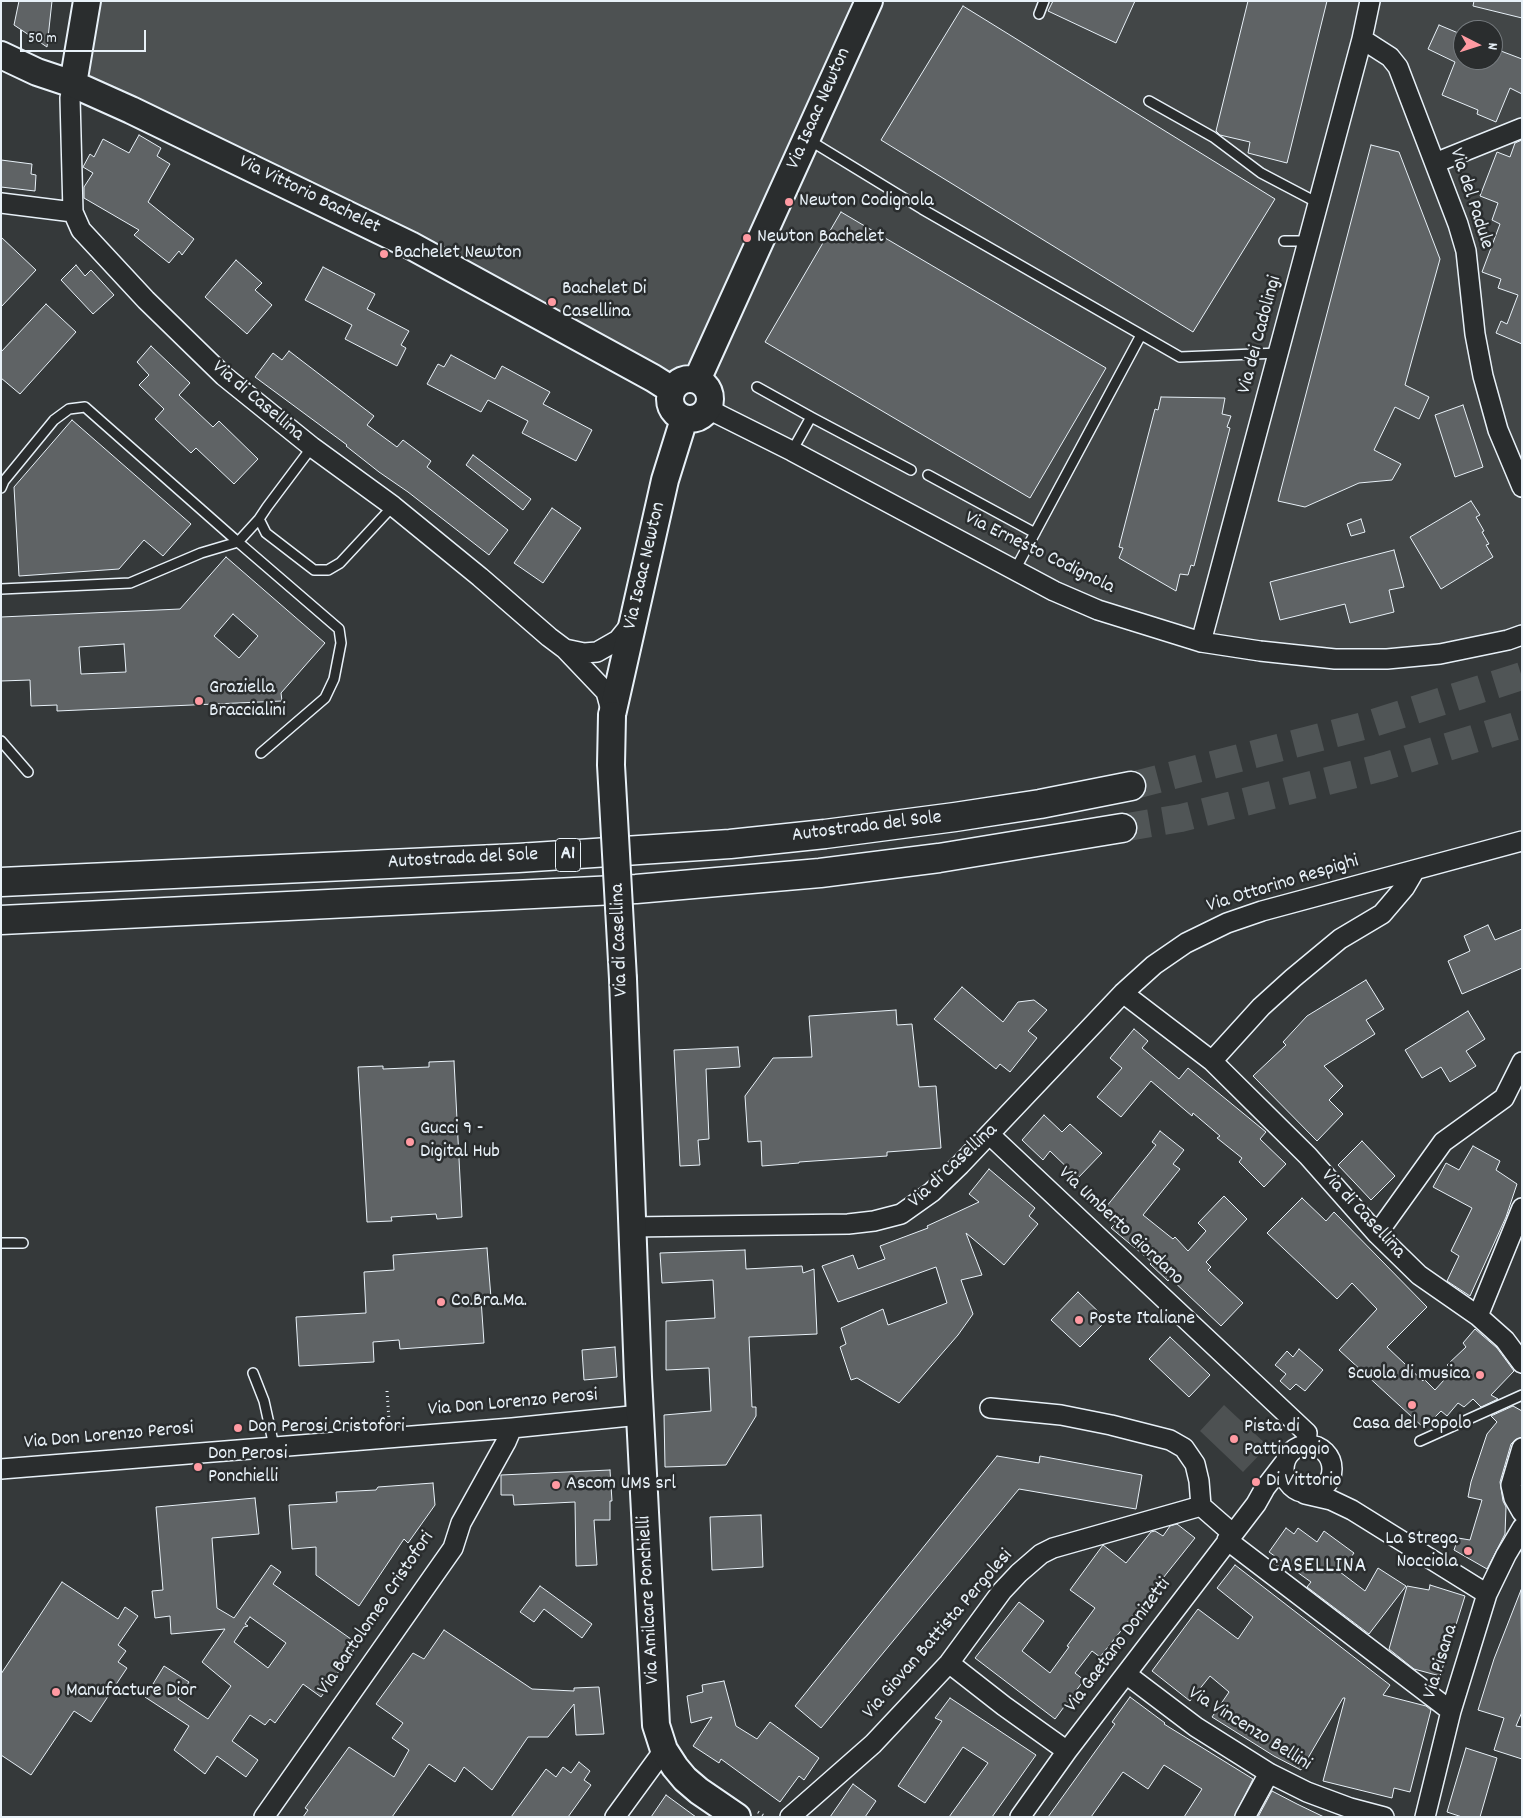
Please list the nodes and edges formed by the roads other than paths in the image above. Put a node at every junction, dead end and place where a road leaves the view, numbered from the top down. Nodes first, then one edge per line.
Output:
1 (87, 1) edge
2 (869, 1) edge
3 (1044, 1) edge
4 (1370, 1) edge
5 (1039, 14) dead end
6 (1362, 39) junction
7 (1, 55) edge
8 (73, 84) junction
9 (1149, 100) dead end
10 (1522, 128) edge
11 (807, 139) junction
12 (1435, 163) junction
13 (1, 202) edge
14 (1318, 204) junction
15 (73, 212) junction
16 (1284, 241) dead end
17 (1308, 241) junction
18 (1142, 335) junction
19 (1279, 353) junction
20 (697, 380) junction
21 (757, 388) dead end
22 (672, 390) junction
23 (708, 409) junction
24 (810, 417) junction
25 (684, 419) junction
26 (312, 447) junction
27 (792, 451) junction
28 (911, 470) dead end
29 (928, 475) dead end
30 (1522, 486) edge
31 (1, 488) edge
32 (393, 506) junction
33 (259, 519) junction
34 (1034, 533) junction
35 (238, 542) junction
36 (1015, 570) junction
37 (1, 588) edge
38 (633, 621) junction
39 (1522, 635) edge
40 (1201, 642) junction
41 (564, 649) junction
42 (612, 715) junction
43 (1, 741) edge
44 (261, 753) dead end
45 (28, 772) dead end
46 (1131, 786) tunnel mouth
47 (1122, 828) tunnel mouth
48 (1522, 841) edge
49 (1415, 870) junction
50 (1, 882) edge
51 (1, 920) edge
52 (1123, 993) junction
53 (1212, 1062) junction
54 (1522, 1062) edge
55 (990, 1135) junction
56 (1522, 1208) edge
57 (631, 1228) junction
58 (1377, 1234) junction
59 (1, 1243) edge
60 (23, 1243) dead end
61 (1478, 1316) junction
62 (1522, 1363) edge
63 (253, 1373) dead end
64 (1522, 1395) edge
65 (990, 1408) dead end
66 (640, 1415) junction
67 (512, 1428) junction
68 (1306, 1439) junction
69 (1420, 1441) dead end
70 (274, 1446) junction
71 (1522, 1448) edge
72 (1285, 1462) junction
73 (1, 1469) edge
74 (1331, 1474) junction
75 (1299, 1491) junction
76 (1256, 1504) junction
77 (1201, 1506) junction
78 (1352, 1510) junction
79 (1522, 1512) edge
80 (1522, 1528) edge
81 (1230, 1536) junction
82 (1487, 1594) junction
83 (949, 1663) junction
84 (1126, 1674) junction
85 (1451, 1711) junction
86 (664, 1750) junction
87 (1067, 1751) junction
88 (1269, 1773) junction
89 (748, 1813) edge
90 (264, 1817) edge
91 (615, 1817) edge
92 (790, 1817) edge
93 (1020, 1817) edge
94 (1244, 1817) edge
95 (1384, 1817) edge
96 (1425, 1817) edge

1 - 8 street, Via di Casellina
2 - 11 street, Via Isaac Newton
3 - 5 lane
4 - 6 street
6 - 12 street, Via del Padule
6 - 14 street, Via dei Cadolingi
7 - 8 street
8 - 15 street, Via di Casellina
8 - 22 street, Via Vittorio Bachelet
9 - 14 lane
10 - 12 street
11 - 18 lane
11 - 20 street, Via Isaac Newton
12 - 30 street, Via del Padule
13 - 15 street
14 - 17 street, Via dei Cadolingi
15 - 26 street, Via di Casellina
16 - 17 lane
17 - 19 street, Via dei Cadolingi
18 - 19 lane
18 - 34 lane
19 - 40 street, Via dei Cadolingi
20 - 22 street
20 - 23 street
21 - 24 lane
22 - 25 street
23 - 25 street
23 - 27 street, Via Ernesto Codignola
24 - 27 lane
24 - 28 lane
25 - 38 street, Via Isaac Newton
26 - 32 street, Via di Casellina
26 - 33 lane
27 - 36 street, Via Ernesto Codignola
29 - 34 lane
31 - 35 lane
32 - 33 lane
32 - 41 street, Via di Casellina
33 - 35 lane
34 - 36 lane
35 - 37 lane
35 - 44 lane
36 - 40 street, Via Ernesto Codignola
38 - 41 street
38 - 42 street, Via Isaac Newton
39 - 40 street, Via Ernesto Codignola
41 - 42 street, Via di Casellina
42 - 57 street, Via di Casellina, bridge
43 - 45 lane
46 - 50 highway, Autostrada del Sole / A1
47 - 51 highway, Autostrada del Sole / A1
48 - 49 street, Via Ottorino Respighi
49 - 52 street, Via Ottorino Respighi
49 - 53 street
52 - 53 street, Via di Casellina
52 - 55 street, Via di Casellina
53 - 58 street, Via di Casellina
54 - 58 street
55 - 57 street, Via di Casellina
55 - 68 street, Via Umberto Giordano
56 - 61 street
57 - 66 street, Via Amilcare Ponchielli
58 - 61 street, Via di Casellina
59 - 60 lane
61 - 62 street, Via di Casellina
63 - 70 lane
64 - 69 lane
65 - 77 street
66 - 67 street, Via Don Lorenzo Perosi
66 - 86 street, Via Amilcare Ponchielli
67 - 70 street, Via Don Lorenzo Perosi
67 - 90 street, Via Bartolomeo Cristofori
68 - 72 street
68 - 74 street
70 - 73 street, Via Don Lorenzo Perosi
71 - 79 street
72 - 75 street
72 - 76 street, Via Gaetano Donizetti
74 - 75 street
74 - 78 street
75 - 76 street, Via Gaetano Donizetti
75 - 78 street
76 - 81 street, Via Gaetano Donizetti
77 - 81 street
77 - 83 street, Via Giovan Battista Pergolesi
78 - 82 street
80 - 82 street, Via Pisana
81 - 84 street, Via Gaetano Donizetti
81 - 85 street
82 - 85 street, Via Pisana
83 - 87 street
83 - 92 street, Via Giovan Battista Pergolesi
84 - 87 street, Via Gaetano Donizetti
84 - 88 street, Via Vincenzo Bellini
85 - 96 street, Via Pisana
86 - 89 street, Via Amilcare Ponchielli
86 - 91 street
87 - 93 street, Via Gaetano Donizetti
88 - 94 street
88 - 95 street, Via Vincenzo Bellini

